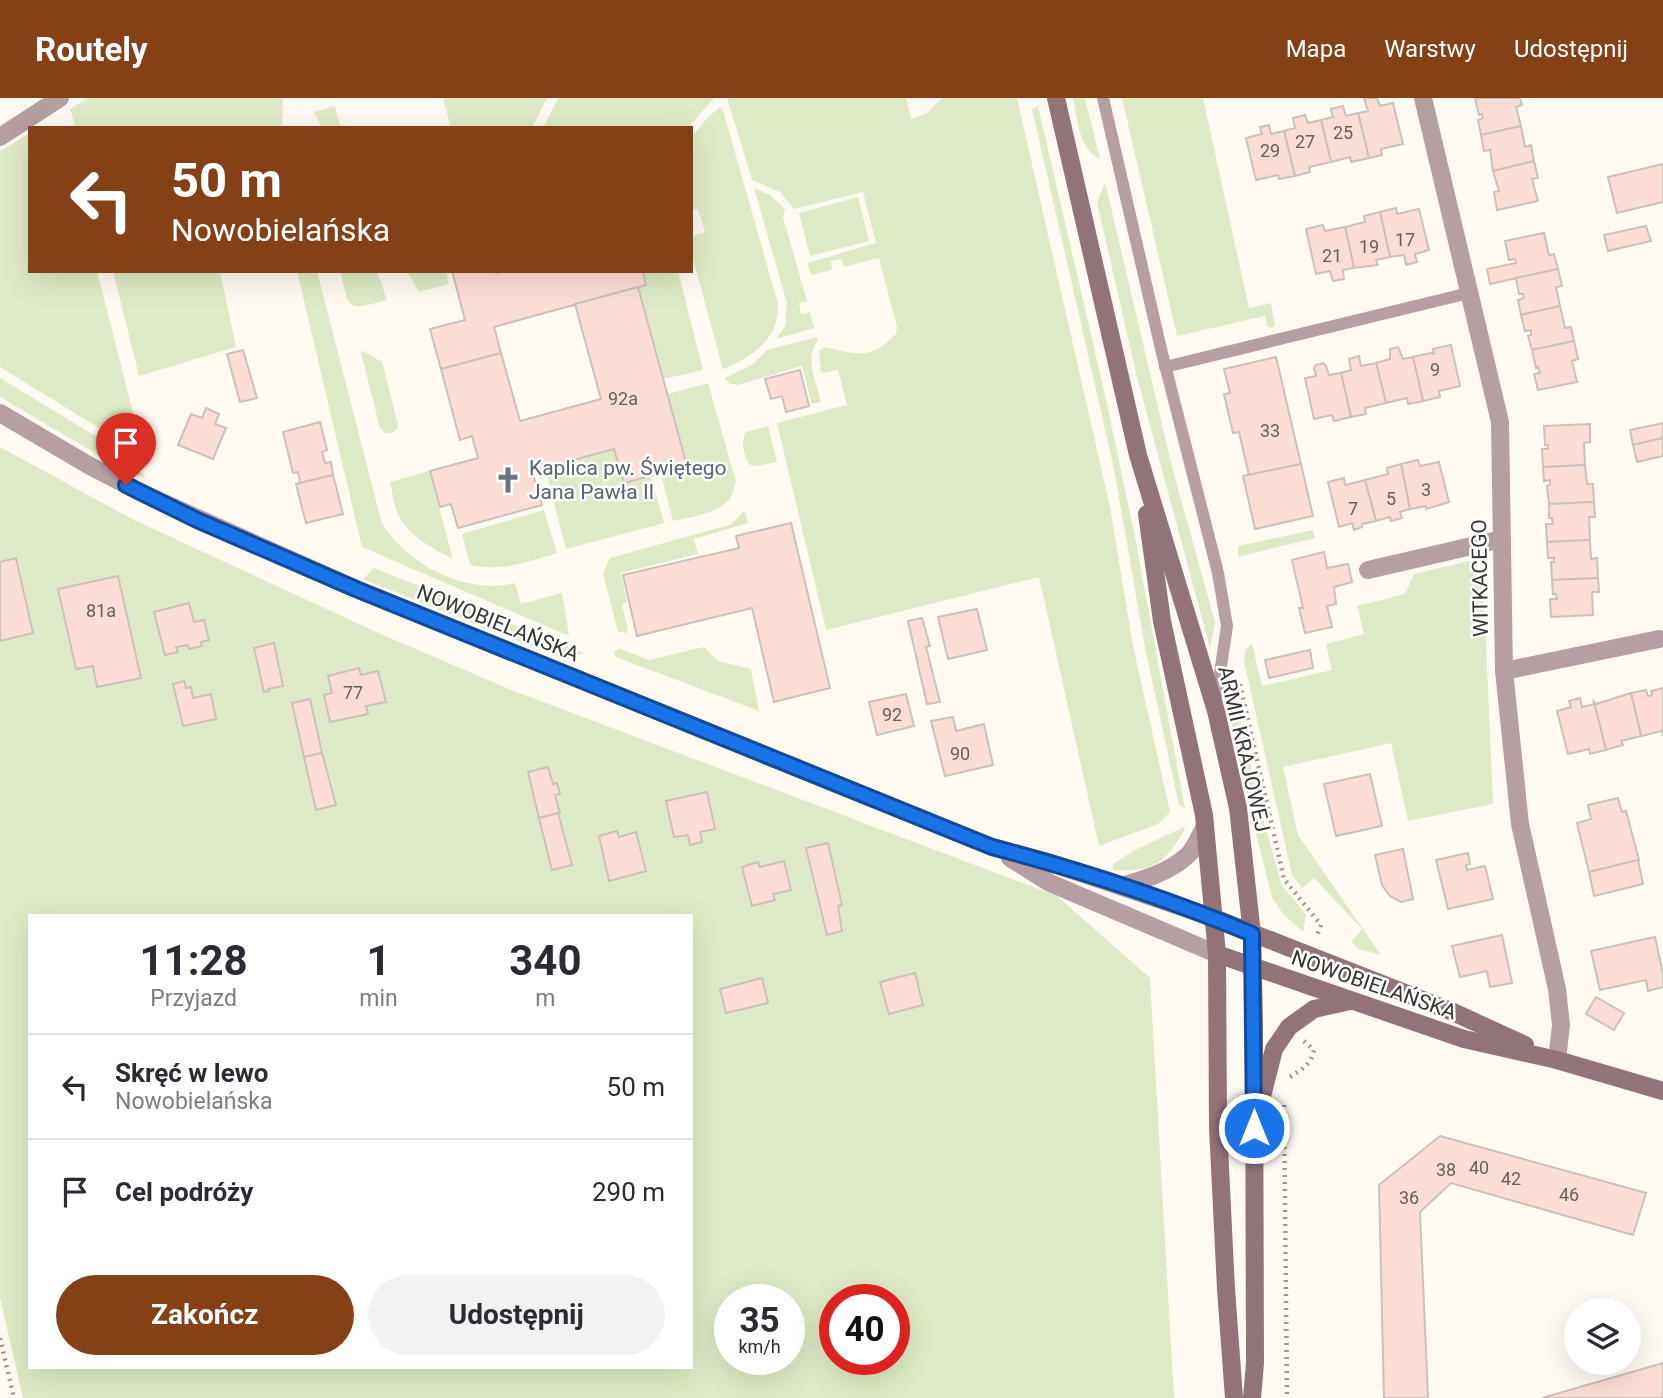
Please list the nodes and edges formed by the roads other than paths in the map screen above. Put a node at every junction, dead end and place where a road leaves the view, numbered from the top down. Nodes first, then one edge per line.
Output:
1 (60, 98) edge
2 (1056, 98) edge
3 (1103, 98) edge
4 (1423, 98) edge
5 (0, 137) edge
6 (1469, 293) junction
7 (1166, 367) junction
8 (0, 413) edge
9 (1138, 455) junction
10 (1502, 540) junction
11 (1368, 570) dead end
12 (1659, 639) dead end
13 (1504, 671) junction
14 (1216, 711) junction
15 (1205, 826) junction
16 (992, 847) junction
17 (1120, 886) junction
18 (1214, 918) junction
19 (1252, 934) junction
20 (1217, 954) junction
21 (1253, 968) junction
22 (1351, 1000) junction
23 (1557, 1060) junction
24 (1663, 1091) edge
25 (1254, 1128) junction
26 (1234, 1398) edge
27 (1252, 1398) edge

1 - 5 street
2 - 9 street, ARMII KRAJOWEJ
3 - 7 lane
4 - 6 street, WITKACEGO
6 - 7 lane
6 - 10 street, WITKACEGO
7 - 14 lane
8 - 16 street, NOWOBIELAŃSKA
9 - 14 street, ARMII KRAJOWEJ
9 - 15 street, ARMII KRAJOWEJ
10 - 11 street
10 - 13 street, WITKACEGO
12 - 13 street
13 - 23 street, WITKACEGO
14 - 19 street, ARMII KRAJOWEJ
15 - 17 street
15 - 18 street, ARMII KRAJOWEJ
16 - 17 street, NOWOBIELAŃSKA
16 - 20 street, NOWOBIELAŃSKA
17 - 18 street, NOWOBIELAŃSKA
18 - 19 street, NOWOBIELAŃSKA
18 - 20 street, ARMII KRAJOWEJ
19 - 21 street, ARMII KRAJOWEJ
19 - 23 street, NOWOBIELAŃSKA
20 - 21 street, NOWOBIELAŃSKA
20 - 26 street, ARMII KRAJOWEJ
21 - 22 street, NOWOBIELAŃSKA
21 - 25 street, ARMII KRAJOWEJ
22 - 23 street, NOWOBIELAŃSKA
22 - 25 street
23 - 24 street, NOWOBIELAŃSKA
25 - 27 street, ARMII KRAJOWEJ

